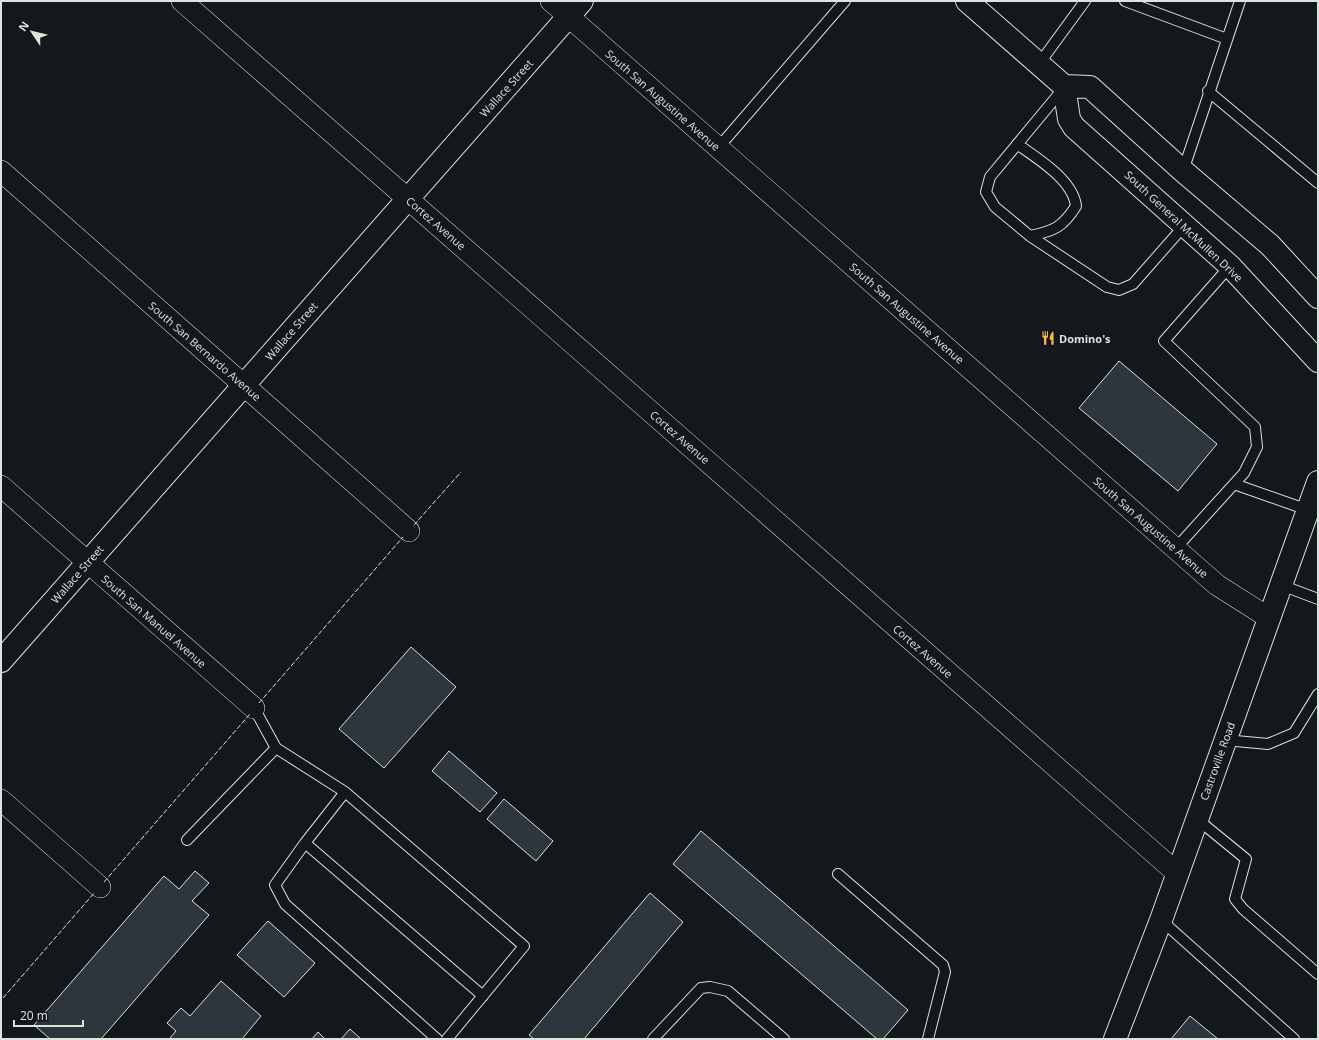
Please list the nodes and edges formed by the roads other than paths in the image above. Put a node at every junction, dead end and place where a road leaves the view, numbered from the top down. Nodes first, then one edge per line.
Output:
1 (182, 1) edge
2 (550, 1) edge
3 (845, 1) edge
4 (967, 1) edge
5 (1085, 1) edge
6 (1125, 1) edge
7 (1240, 1) edge
8 (575, 9) edge
9 (1227, 39) junction
10 (1039, 64) junction
11 (1064, 86) junction
12 (1208, 91) junction
13 (1017, 144) junction
14 (718, 148) junction
15 (1, 171) edge
16 (1183, 171) junction
17 (1318, 183) edge
18 (408, 198) junction
19 (1184, 226) junction
20 (1030, 236) junction
21 (1230, 266) junction
22 (1318, 297) edge
23 (1318, 361) edge
24 (243, 385) junction
25 (1318, 482) edge
26 (1234, 484) junction
27 (1, 486) edge
28 (1313, 505) edge
29 (409, 531) dead end
30 (1176, 548) junction
31 (88, 562) junction
32 (1281, 585) junction
33 (1318, 598) edge
34 (1269, 618) junction
35 (1, 661) edge
36 (1318, 694) edge
37 (254, 708) joint
38 (1225, 740) junction
39 (276, 748) junction
40 (345, 792) junction
41 (1, 800) edge
42 (1196, 819) junction
43 (187, 840) dead end
44 (306, 843) junction
45 (1177, 873) junction
46 (838, 874) dead end
47 (100, 887) dead end
48 (1161, 920) junction
49 (1318, 974) edge
50 (483, 996) junction
51 (437, 1039) edge
52 (448, 1039) edge
53 (653, 1039) edge
54 (784, 1039) edge
55 (928, 1039) edge
56 (1115, 1039) edge
57 (1294, 1039) edge

1 - 18 street, Cortez Avenue
2 - 8 street, South San Augustine Avenue
3 - 14 lane
4 - 10 main road
5 - 10 lane
6 - 9 lane
7 - 9 lane
8 - 14 street, South San Augustine Avenue
8 - 18 main road, Wallace Street
9 - 12 lane
10 - 11 main road
11 - 13 lane
11 - 16 main road
11 - 19 main road, South General McMullen Drive
12 - 16 lane
12 - 17 lane
13 - 20 lane
13 - 20 lane
14 - 30 street, South San Augustine Avenue
15 - 24 street, South San Bernardo Avenue
16 - 22 main road
18 - 24 main road, Wallace Street
18 - 45 street, Cortez Avenue
19 - 20 lane
19 - 21 main road, South General McMullen Drive
21 - 23 main road, South General McMullen Drive
21 - 26 lane
24 - 29 street, South San Bernardo Avenue
24 - 31 main road, Wallace Street
25 - 28 main road, Castroville Road
26 - 28 lane
26 - 30 lane
27 - 31 street, South San Manuel Avenue
28 - 32 main road, Castroville Road
30 - 34 street, South San Augustine Avenue
31 - 35 main road, Wallace Street
31 - 37 street, South San Manuel Avenue
32 - 33 lane
32 - 34 main road, Castroville Road
34 - 38 main road, Castroville Road
36 - 38 lane
37 - 39 lane
38 - 42 main road, Castroville Road
39 - 40 lane
39 - 43 lane
40 - 44 lane
40 - 50 lane
41 - 47 street
42 - 45 main road, Castroville Road
42 - 49 lane
44 - 50 lane
44 - 51 lane
45 - 48 main road, Castroville Road
46 - 55 lane
48 - 56 main road, Castroville Road
48 - 57 lane
50 - 52 lane
53 - 54 lane

